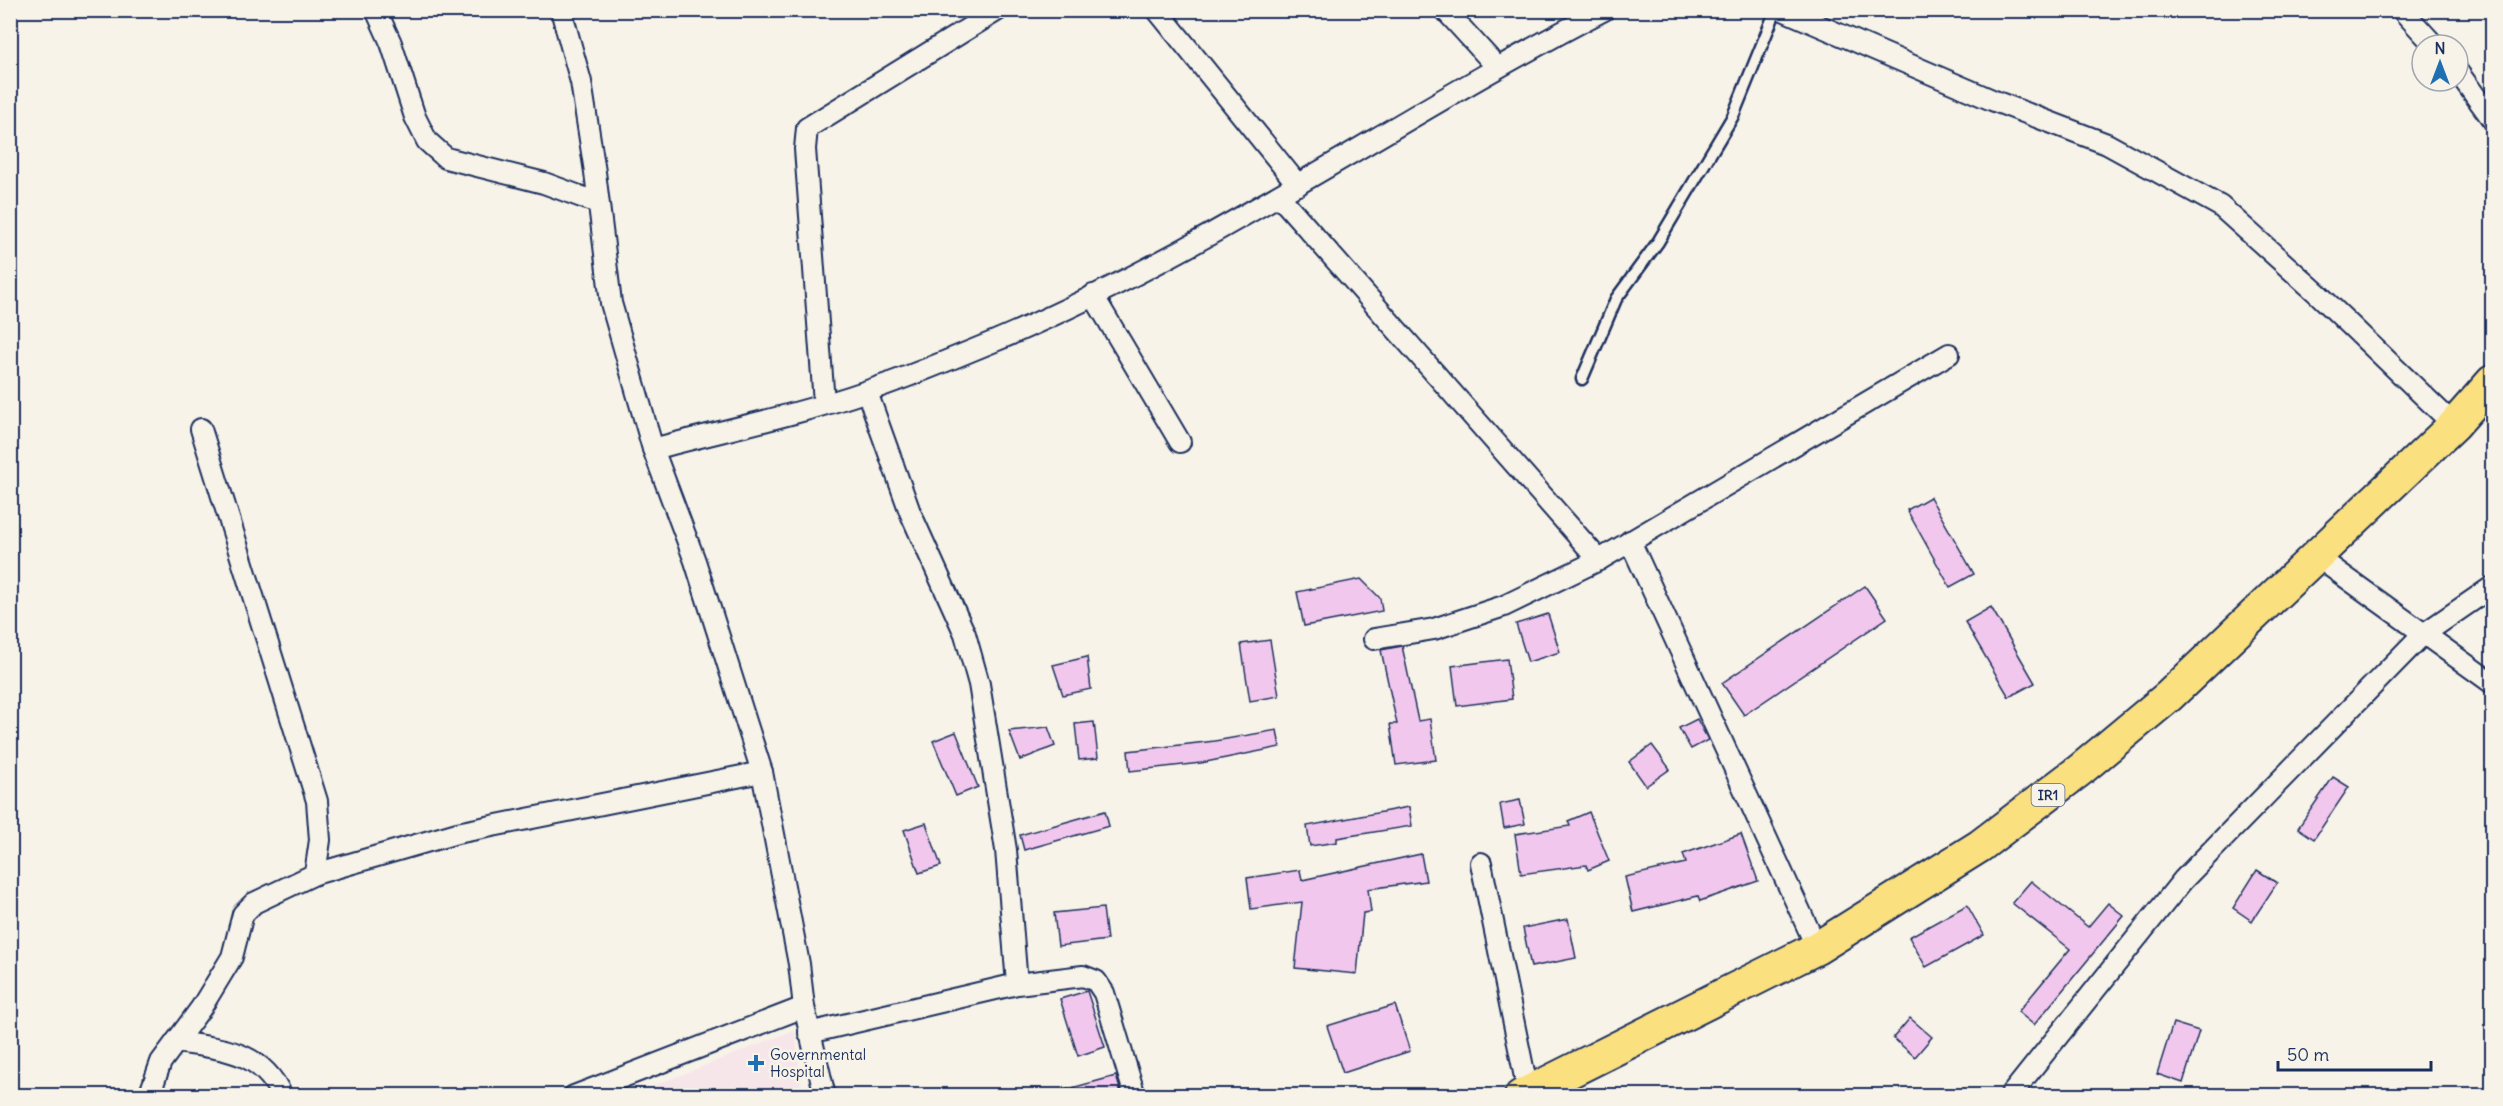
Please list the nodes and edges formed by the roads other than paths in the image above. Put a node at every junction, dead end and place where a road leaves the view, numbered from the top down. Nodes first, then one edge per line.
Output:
1 (376, 10) edge
2 (561, 10) edge
3 (998, 10) edge
4 (1157, 10) edge
5 (1445, 10) edge
6 (1604, 10) edge
7 (1776, 10) edge
8 (1784, 10) edge
9 (2402, 10) edge
10 (2423, 33) edge
11 (1497, 67) junction
12 (2470, 88) edge
13 (2493, 119) edge
14 (1298, 185) junction
15 (1280, 197) junction
16 (598, 203) junction
17 (1093, 295) junction
18 (1949, 354) dead end
19 (1582, 379) dead end
20 (2493, 382) edge
21 (867, 392) junction
22 (824, 403) junction
23 (2454, 425) junction
24 (201, 429) dead end
25 (1180, 442) dead end
26 (653, 449) junction
27 (1630, 541) junction
28 (2316, 556) junction
29 (1599, 560) junction
30 (2493, 587) edge
31 (2422, 634) junction
32 (1374, 639) dead end
33 (2493, 683) edge
34 (762, 772) junction
35 (1481, 863) dead end
36 (315, 874) junction
37 (1817, 948) junction
38 (1017, 984) junction
39 (804, 1007) junction
40 (809, 1033) junction
41 (176, 1042) junction
42 (1525, 1094) edge
43 (149, 1095) edge
44 (282, 1095) edge
45 (574, 1095) edge
46 (825, 1095) edge
47 (1135, 1095) edge
48 (2010, 1095) edge

1 - 16 street
2 - 16 street
3 - 22 street
4 - 14 street
5 - 11 street
6 - 11 street
7 - 19 lane
8 - 23 street
9 - 10 street
11 - 14 street
12 - 13 street
14 - 15 street
15 - 17 street
15 - 29 street
16 - 26 street
17 - 21 street
17 - 25 street
18 - 27 street
20 - 23 main road, IR1
21 - 22 street
21 - 38 street
22 - 26 street
23 - 28 main road, IR1
24 - 36 street
26 - 34 street
27 - 29 street
27 - 37 street
28 - 31 street
28 - 37 main road, IR1
29 - 32 street
30 - 31 street
31 - 33 street
31 - 48 street
34 - 36 street
34 - 39 street
35 - 42 street
36 - 41 street
37 - 42 main road, IR1
38 - 40 street
38 - 47 street
39 - 40 street
39 - 45 street
40 - 46 street
41 - 43 street
41 - 44 street

